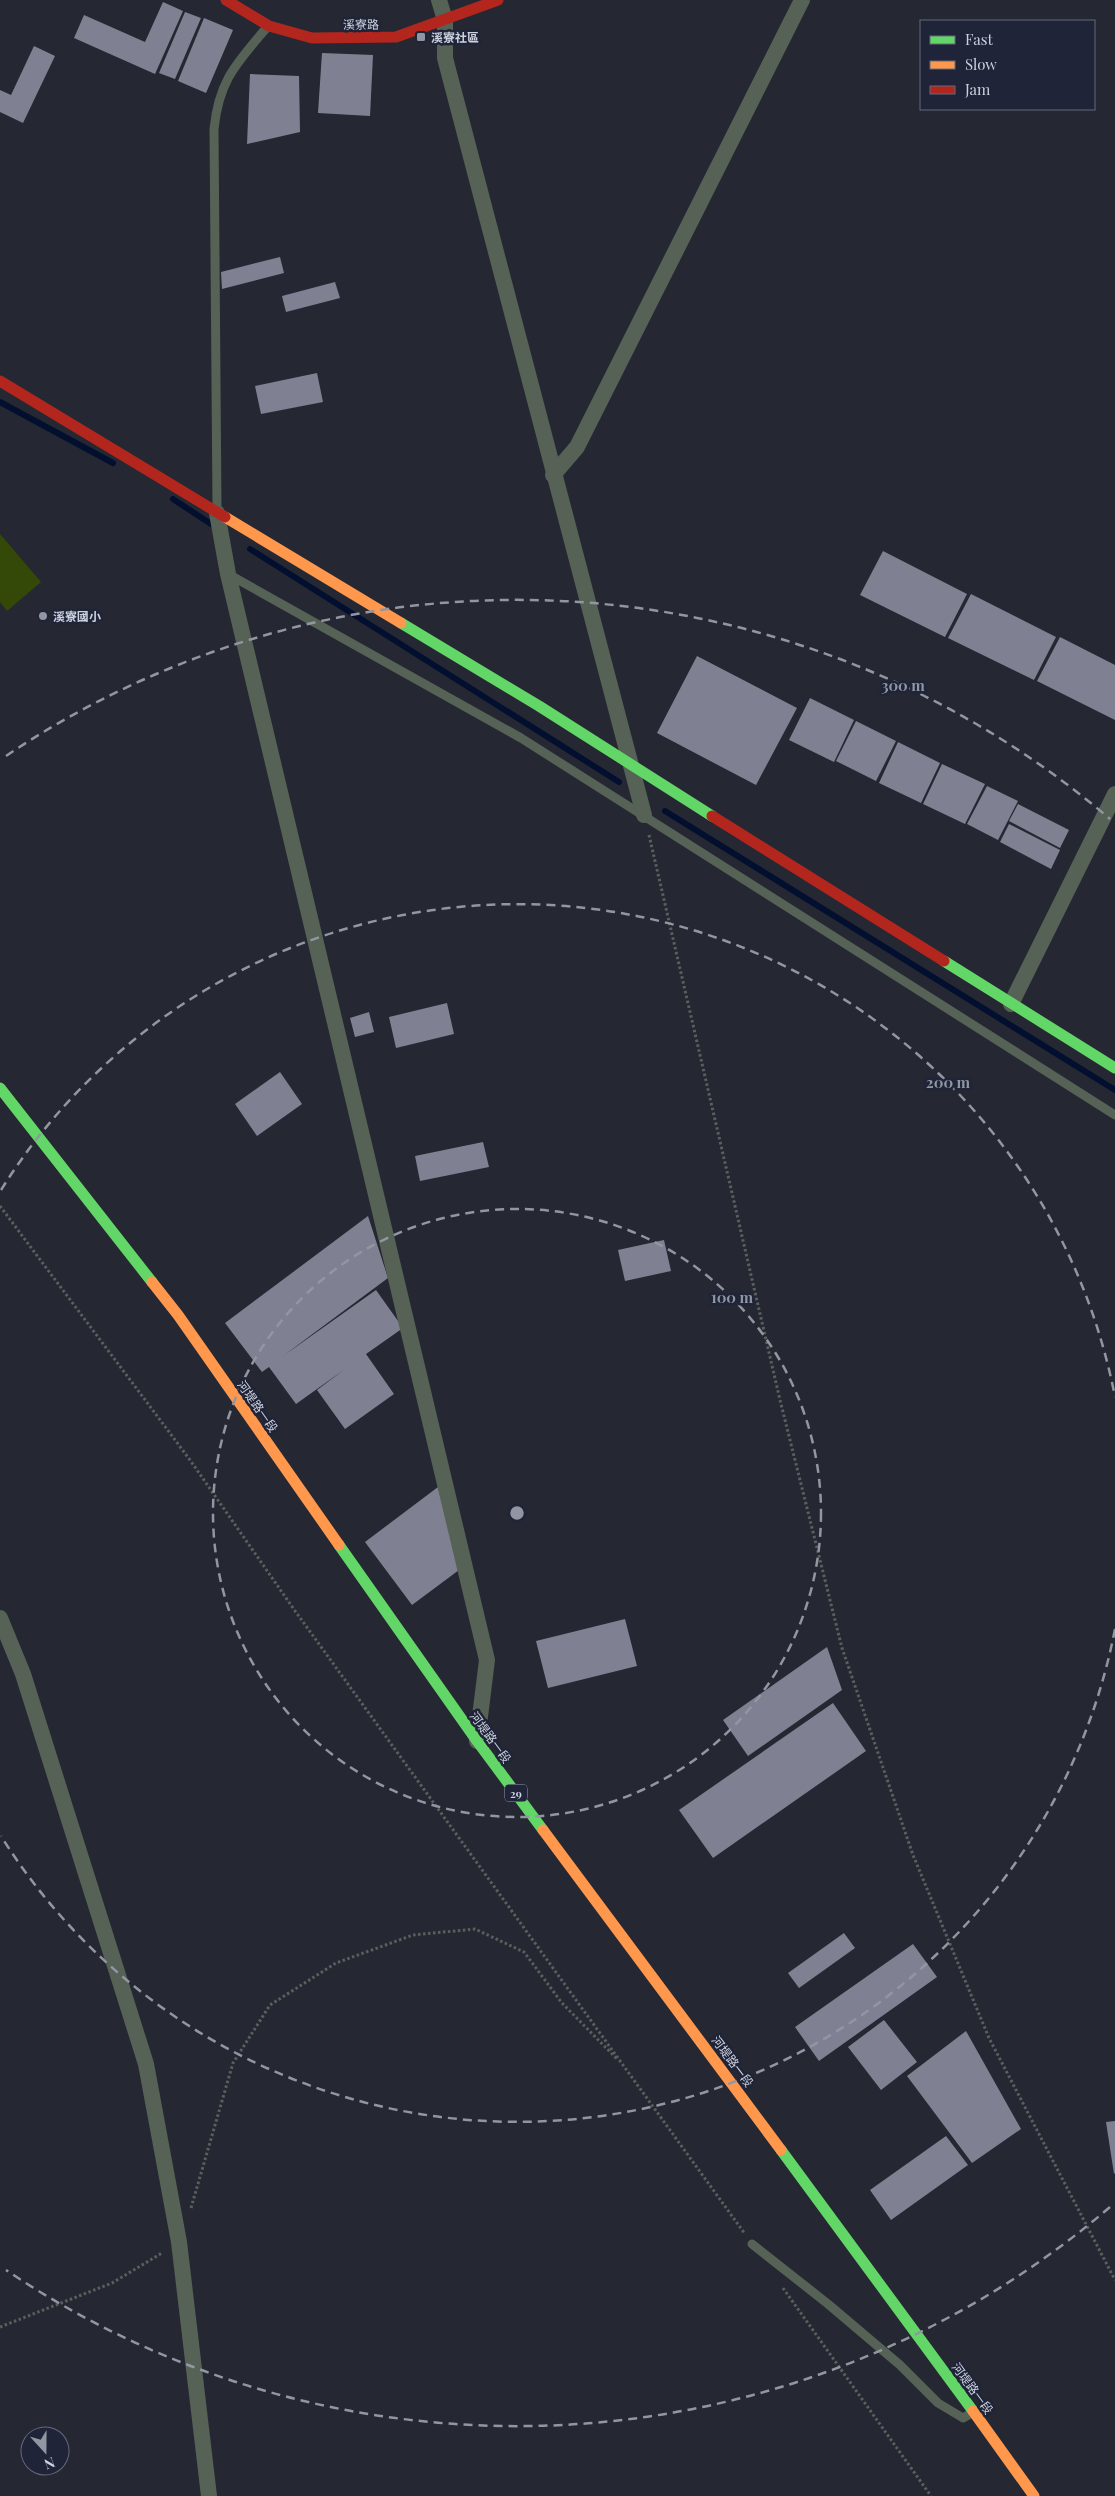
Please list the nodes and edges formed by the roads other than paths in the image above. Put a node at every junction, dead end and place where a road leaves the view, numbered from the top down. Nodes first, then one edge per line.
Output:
1 (226, 0) edge
2 (439, 0) edge
3 (498, 0) edge
4 (802, 0) edge
5 (445, 20) junction
6 (268, 26) junction
7 (0, 381) edge
8 (553, 475) junction
9 (217, 513) junction
10 (228, 574) junction
11 (632, 766) junction
12 (1115, 794) edge
13 (644, 815) junction
14 (1012, 1004) junction
15 (1115, 1068) edge
16 (0, 1088) edge
17 (1115, 1116) edge
18 (0, 1618) edge
19 (477, 1741) junction
20 (752, 2244) road end
21 (973, 2413) junction
22 (208, 2496) edge
23 (1034, 2496) edge

1 - 6 main road, 溪寮路
2 - 5 street
3 - 5 main road, 溪寮路
4 - 8 street
5 - 6 main road, 溪寮路
5 - 8 street
6 - 9 lane
7 - 9 main road
8 - 11 street
9 - 10 street
9 - 11 main road
10 - 13 lane
10 - 19 street
11 - 13 street
11 - 14 main road
12 - 14 street
13 - 17 lane
14 - 15 main road
16 - 19 main road, 河堤路一段 / 29
18 - 22 street
19 - 21 main road, 河堤路一段 / 29
20 - 21 lane
21 - 23 main road, 河堤路一段 / 29

